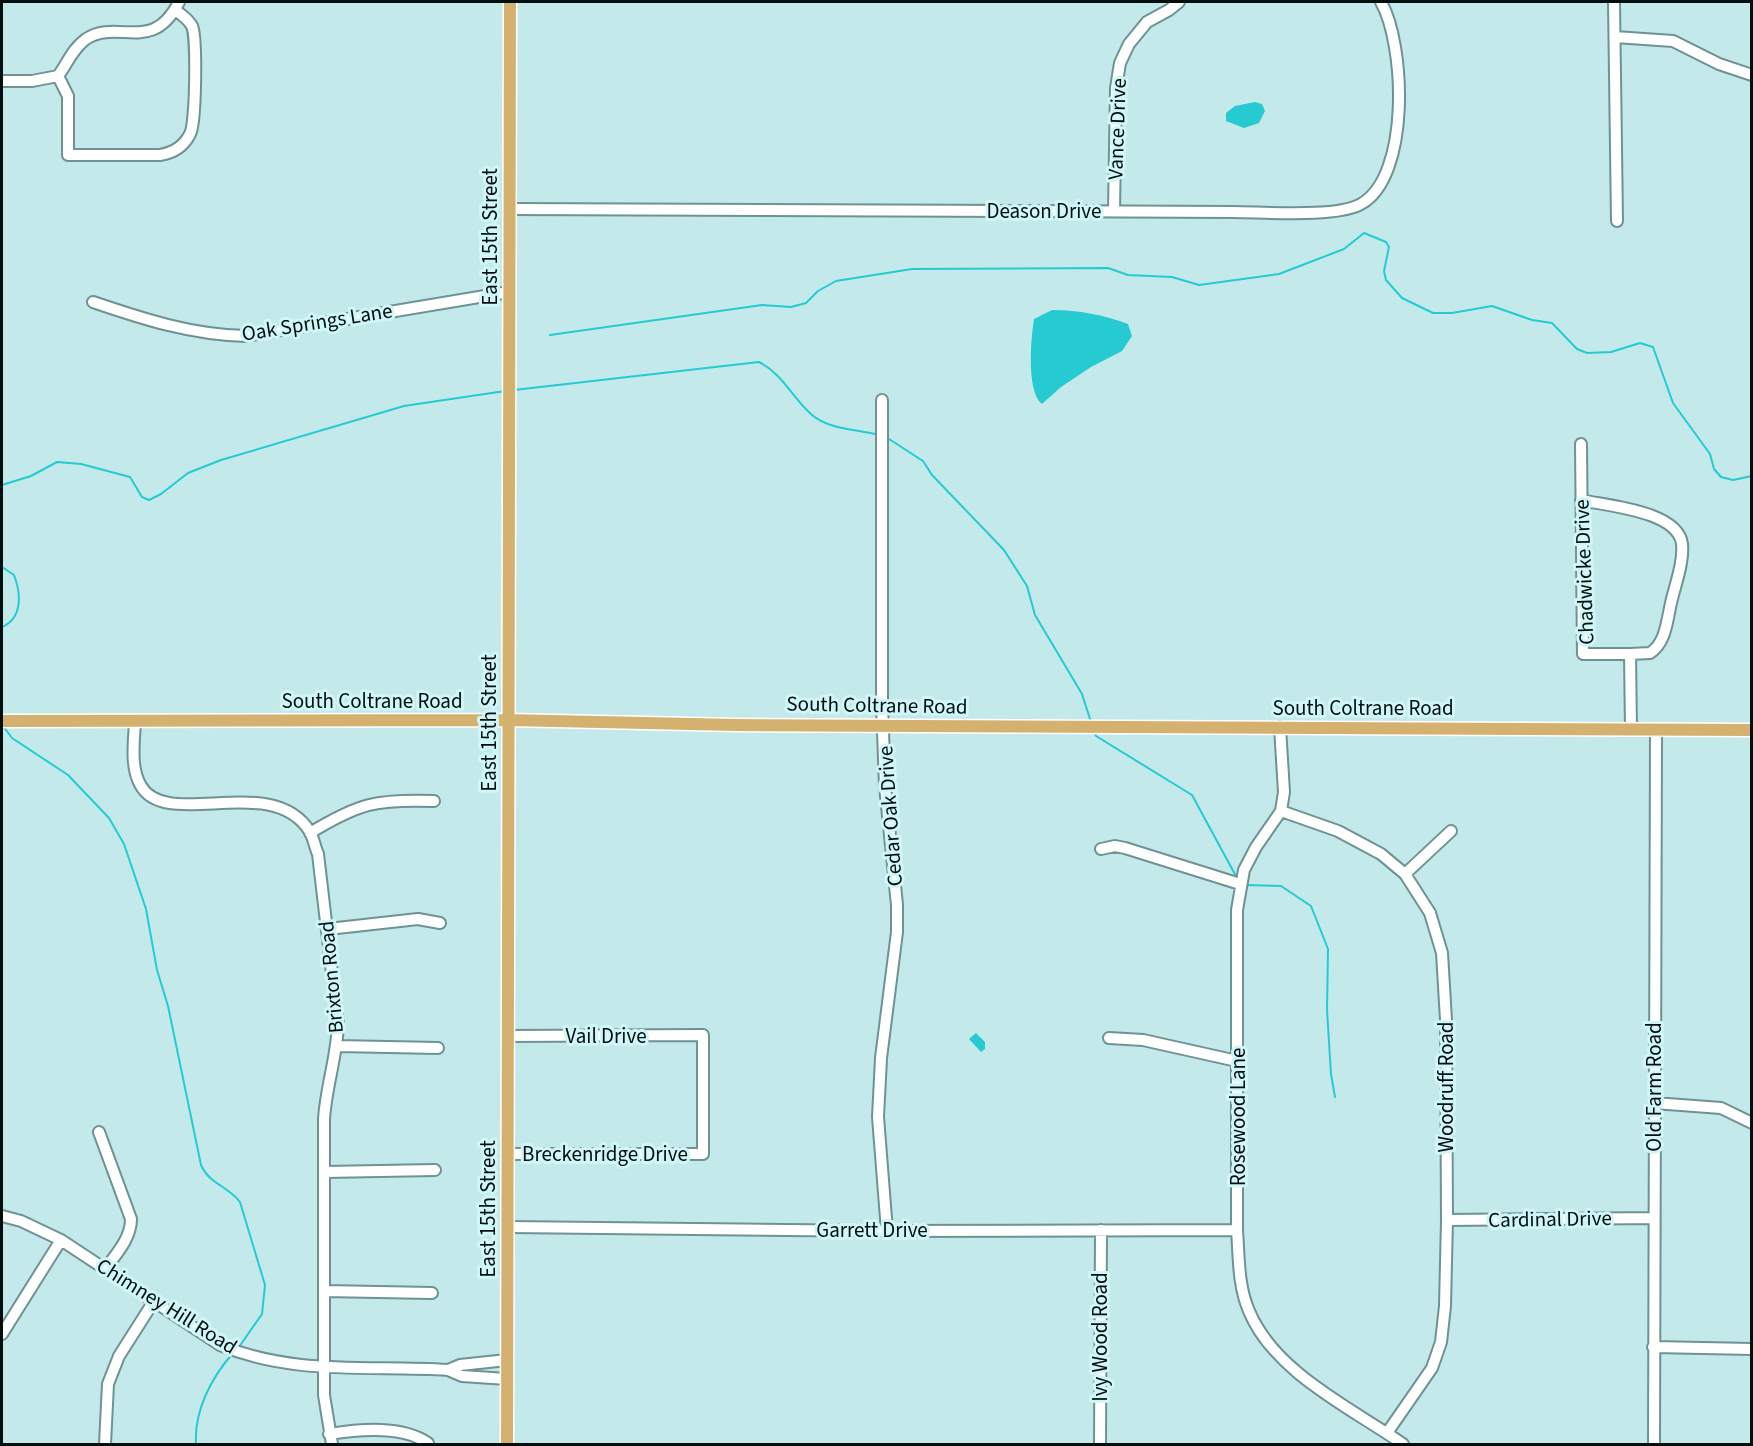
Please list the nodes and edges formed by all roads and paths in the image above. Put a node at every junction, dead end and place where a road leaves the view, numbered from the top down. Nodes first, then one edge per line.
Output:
1 (510, 2) edge
2 (1179, 2) edge
3 (1381, 2) edge
4 (1614, 2) edge
5 (177, 6) edge
6 (1169, 6) edge
7 (1615, 38) junction
8 (1752, 75) edge
9 (58, 76) junction
10 (2, 81) edge
11 (509, 209) junction
12 (1114, 211) junction
13 (1617, 221) dead end
14 (509, 292) junction
15 (93, 302) dead end
16 (882, 400) dead end
17 (1581, 444) dead end
18 (1581, 500) junction
19 (1630, 654) junction
20 (508, 720) junction
21 (2, 721) edge
22 (135, 722) junction
23 (883, 725) junction
24 (1280, 727) junction
25 (1631, 729) junction
26 (1656, 730) junction
27 (1752, 730) edge
28 (434, 801) dead end
29 (1281, 811) junction
30 (1451, 831) dead end
31 (310, 833) junction
32 (1101, 849) dead end
33 (1405, 874) junction
34 (1241, 881) junction
35 (440, 923) dead end
36 (328, 929) junction
37 (508, 1036) junction
38 (1109, 1038) dead end
39 (337, 1046) junction
40 (438, 1048) dead end
41 (1237, 1061) junction
42 (1654, 1103) junction
43 (1752, 1124) edge
44 (99, 1132) dead end
45 (508, 1154) junction
46 (703, 1154) joint
47 (435, 1170) dead end
48 (325, 1172) junction
49 (2, 1216) edge
50 (1654, 1218) junction
51 (1447, 1220) junction
52 (507, 1227) junction
53 (1101, 1230) junction
54 (1237, 1230) junction
55 (887, 1231) junction
56 (61, 1240) junction
57 (106, 1268) junction
58 (324, 1291) junction
59 (432, 1293) dead end
60 (154, 1301) junction
61 (2, 1334) edge
62 (1653, 1347) junction
63 (1752, 1349) edge
64 (507, 1360) junction
65 (324, 1368) junction
66 (448, 1370) junction
67 (507, 1379) junction
68 (1387, 1433) junction
69 (331, 1439) edge
70 (428, 1443) dead end
71 (105, 1444) edge
72 (507, 1444) edge
73 (1100, 1444) edge
74 (1403, 1444) edge
75 (1654, 1444) edge

1 - 11 main road, East 15th Street
2 - 6 street, Vance Drive
3 - 12 street, Deason Drive
4 - 7 street
5 - 9 street
5 - 9 street
6 - 12 street, Vance Drive
7 - 8 street
7 - 13 street
9 - 10 street
11 - 12 street, Deason Drive
11 - 14 main road, East 15th Street
14 - 15 street, Oak Springs Lane
14 - 20 main road, East 15th Street
16 - 23 street, Cedar Oak Drive
17 - 18 street, Chadwicke Drive
18 - 19 street, Chadwicke Drive
18 - 19 street
19 - 25 street
20 - 22 main road, South Coltrane Road
20 - 23 main road, South Coltrane Road
20 - 37 main road, East 15th Street
21 - 22 main road, South Coltrane Road
22 - 31 street
23 - 24 main road, South Coltrane Road
23 - 55 street, Cedar Oak Drive
24 - 25 main road, South Coltrane Road
24 - 29 street
25 - 26 main road, South Coltrane Road
26 - 27 main road, South Coltrane Road
26 - 42 street, Old Farm Road
28 - 31 street
29 - 33 street, Woodruff Road
29 - 34 street, Rosewood Lane
30 - 33 street
31 - 36 street, Brixton Road
32 - 34 street
33 - 51 street, Woodruff Road
34 - 41 street, Rosewood Lane
35 - 36 street
36 - 39 street, Brixton Road
37 - 45 main road, East 15th Street
37 - 46 street, Vail Drive
38 - 41 street
39 - 40 street
39 - 48 street, Brixton Road
41 - 54 street, Rosewood Lane
42 - 43 street
42 - 50 street, Old Farm Road
44 - 57 street
45 - 46 street, Breckenridge Drive
45 - 52 main road, East 15th Street
47 - 48 street
48 - 58 street, Brixton Road
49 - 56 street, Chimney Hill Road
50 - 51 street, Cardinal Drive
50 - 62 street, Old Farm Road
51 - 68 street, Woodruff Road
52 - 55 street, Garrett Drive
52 - 64 main road, East 15th Street
53 - 54 street, Garrett Drive
53 - 55 street, Garrett Drive
53 - 73 street, Ivy Wood Road
54 - 68 street, Rosewood Lane
56 - 57 street, Chimney Hill Road
56 - 61 street
57 - 60 street, Chimney Hill Road
58 - 59 street
58 - 65 street, Brixton Road
60 - 65 street, Chimney Hill Road
60 - 71 street
62 - 63 street
62 - 75 street, Old Farm Road
64 - 66 street
64 - 67 main road, East 15th Street
65 - 66 street, Chimney Hill Road
65 - 69 street, Brixton Road
66 - 67 street
67 - 72 main road, East 15th Street
68 - 74 street, Rosewood Lane
69 - 70 street

